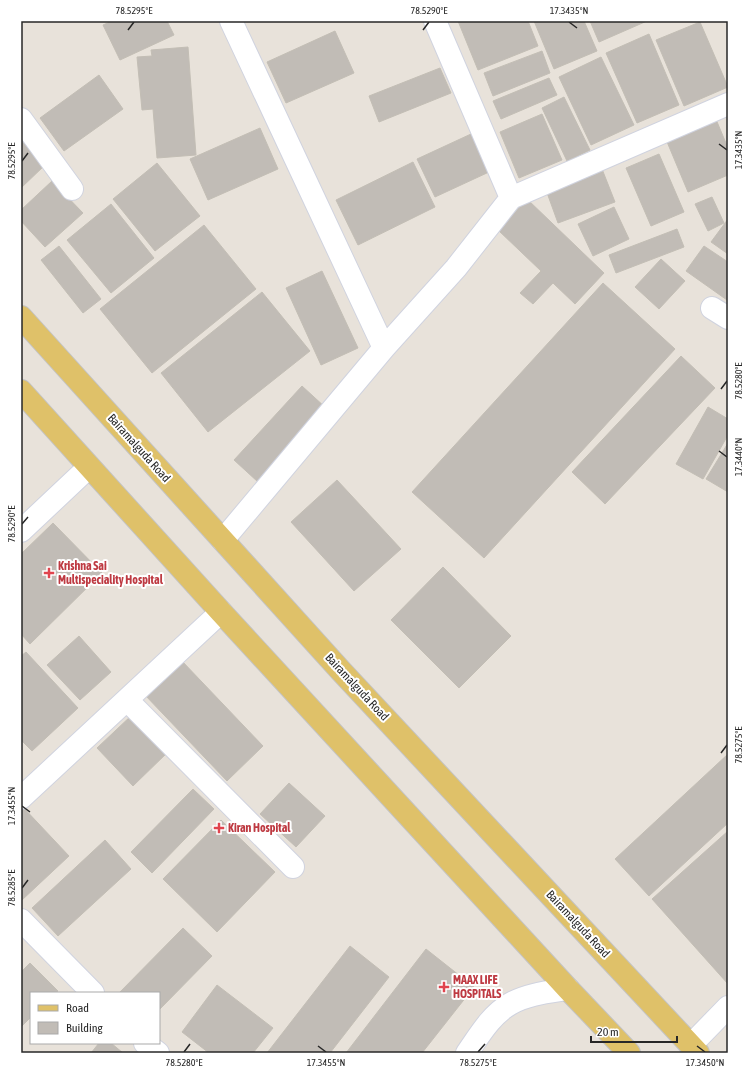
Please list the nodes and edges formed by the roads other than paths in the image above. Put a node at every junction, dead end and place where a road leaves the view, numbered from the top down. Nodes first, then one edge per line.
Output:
1 (231, 21) edge
2 (435, 21) edge
3 (728, 104) edge
4 (21, 119) edge
5 (72, 189) dead end
6 (511, 198) junction
7 (21, 318) edge
8 (384, 348) junction
9 (21, 391) edge
10 (89, 467) junction
11 (21, 530) edge
12 (223, 540) junction
13 (221, 612) junction
14 (127, 700) junction
15 (21, 798) edge
16 (293, 867) dead end
17 (21, 920) edge
18 (568, 989) junction
19 (92, 992) edge
20 (728, 1007) edge
21 (146, 1044) edge
22 (695, 1049) edge
23 (158, 1053) edge
24 (467, 1053) edge
25 (629, 1053) edge

1 - 8 street
2 - 6 street
3 - 6 street
4 - 5 street
6 - 8 street
7 - 12 main road, Bairamalguda Road
8 - 12 street
9 - 10 main road
10 - 11 street
10 - 13 main road
12 - 22 main road, Bairamalguda Road
13 - 14 street
13 - 18 main road
14 - 15 street
14 - 16 street
17 - 19 street
18 - 24 street
18 - 25 main road
20 - 22 street
21 - 23 street

